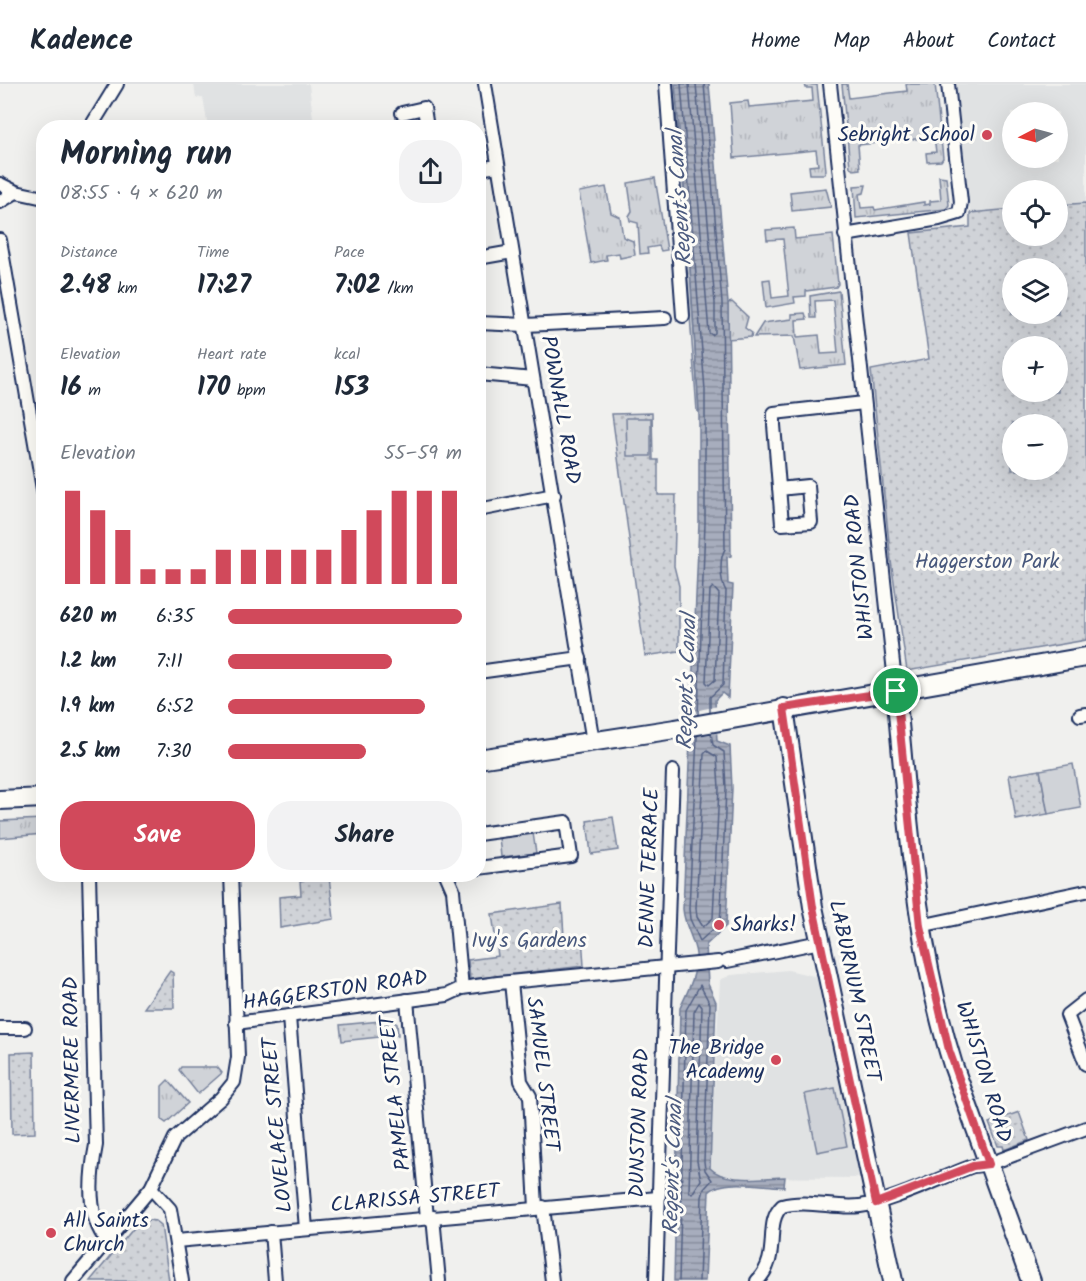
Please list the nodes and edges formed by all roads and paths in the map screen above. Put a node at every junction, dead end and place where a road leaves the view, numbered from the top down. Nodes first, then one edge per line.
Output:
1 (117, 84) edge
2 (485, 84) edge
3 (666, 84) edge
4 (830, 84) edge
5 (948, 84) edge
6 (402, 112) dead end
7 (95, 120) edge
8 (426, 120) edge
9 (498, 166) junction
10 (486, 168) edge
11 (0, 184) edge
12 (16, 192) junction
13 (36, 196) edge
14 (0, 202) edge
15 (845, 235) junction
16 (0, 240) edge
17 (512, 252) junction
18 (486, 257) edge
19 (683, 316) dead end
20 (665, 318) dead end
21 (486, 323) edge
22 (526, 325) junction
23 (486, 375) edge
24 (533, 379) junction
25 (864, 404) junction
26 (36, 449) edge
27 (779, 489) dead end
28 (554, 495) junction
29 (486, 508) edge
30 (1086, 657) edge
31 (580, 658) junction
32 (486, 671) edge
33 (896, 691) junction
34 (784, 708) junction
35 (593, 742) junction
36 (486, 758) edge
37 (673, 771) dead end
38 (36, 798) edge
39 (0, 800) edge
40 (486, 833) edge
41 (486, 866) edge
42 (89, 882) edge
43 (231, 882) edge
44 (450, 882) edge
45 (1086, 891) edge
46 (920, 926) junction
47 (820, 942) junction
48 (667, 966) junction
49 (511, 982) junction
50 (462, 988) junction
51 (407, 1000) junction
52 (1086, 1000) edge
53 (289, 1017) junction
54 (236, 1023) junction
55 (0, 1028) edge
56 (25, 1028) dead end
57 (1086, 1064) edge
58 (1086, 1128) edge
59 (989, 1164) junction
60 (151, 1188) junction
61 (658, 1198) junction
62 (876, 1203) junction
63 (540, 1208) junction
64 (430, 1218) junction
65 (306, 1229) junction
66 (270, 1232) junction
67 (176, 1241) junction
68 (107, 1242) junction
69 (73, 1281) edge
70 (182, 1281) edge
71 (275, 1281) edge
72 (439, 1281) edge
73 (552, 1281) edge
74 (656, 1281) edge
75 (758, 1281) edge
76 (893, 1281) edge
77 (1031, 1281) edge

1 - 7 street
2 - 9 street, POWNALL ROAD
3 - 19 street
4 - 15 street, WHISTON ROAD
5 - 15 street
6 - 8 street
9 - 10 street
9 - 17 street, POWNALL ROAD
11 - 12 street
12 - 13 street
12 - 14 street
15 - 25 street, WHISTON ROAD
16 - 26 street
17 - 18 street
17 - 22 street, POWNALL ROAD
20 - 22 street
21 - 22 street
22 - 24 street, POWNALL ROAD
23 - 24 street
24 - 28 street, POWNALL ROAD
25 - 27 street
25 - 33 street, WHISTON ROAD
28 - 29 street
28 - 31 street, POWNALL ROAD
30 - 33 street
31 - 32 street
31 - 35 street, POWNALL ROAD
33 - 34 street
33 - 46 street, WHISTON ROAD
34 - 35 street
34 - 47 street, LABURNUM STREET
35 - 36 street
37 - 48 street, DENNE TERRACE
38 - 39 street
40 - 41 street
42 - 68 street, LIVERMERE ROAD
43 - 54 street
44 - 50 street
45 - 46 street
46 - 59 street, WHISTON ROAD
47 - 48 street, HAGGERSTON ROAD
47 - 62 street, LABURNUM STREET
48 - 49 street, HAGGERSTON ROAD
48 - 61 street, DUNSTON ROAD
49 - 50 street, HAGGERSTON ROAD
49 - 63 street, SAMUEL STREET
50 - 51 street, HAGGERSTON ROAD
51 - 53 street, HAGGERSTON ROAD
51 - 64 street, PAMELA STREET
52 - 57 street
53 - 54 street, HAGGERSTON ROAD
53 - 65 street, LOVELACE STREET
54 - 60 street, HAGGERSTON ROAD
55 - 56 street
58 - 59 street
59 - 62 street
59 - 77 street, WHISTON ROAD
60 - 67 street
60 - 68 street, HAGGERSTON ROAD
61 - 63 street, CLARISSA STREET
61 - 74 street, DUNSTON ROAD
62 - 75 street
62 - 76 street, LABURNUM STREET
63 - 64 street, CLARISSA STREET
63 - 73 street, SAMUEL STREET
64 - 65 street, CLARISSA STREET
64 - 72 street, PAMELA STREET
65 - 66 street, CLARISSA STREET
66 - 67 street, CLARISSA STREET
66 - 71 street
67 - 70 street
68 - 69 street, HAGGERSTON ROAD

